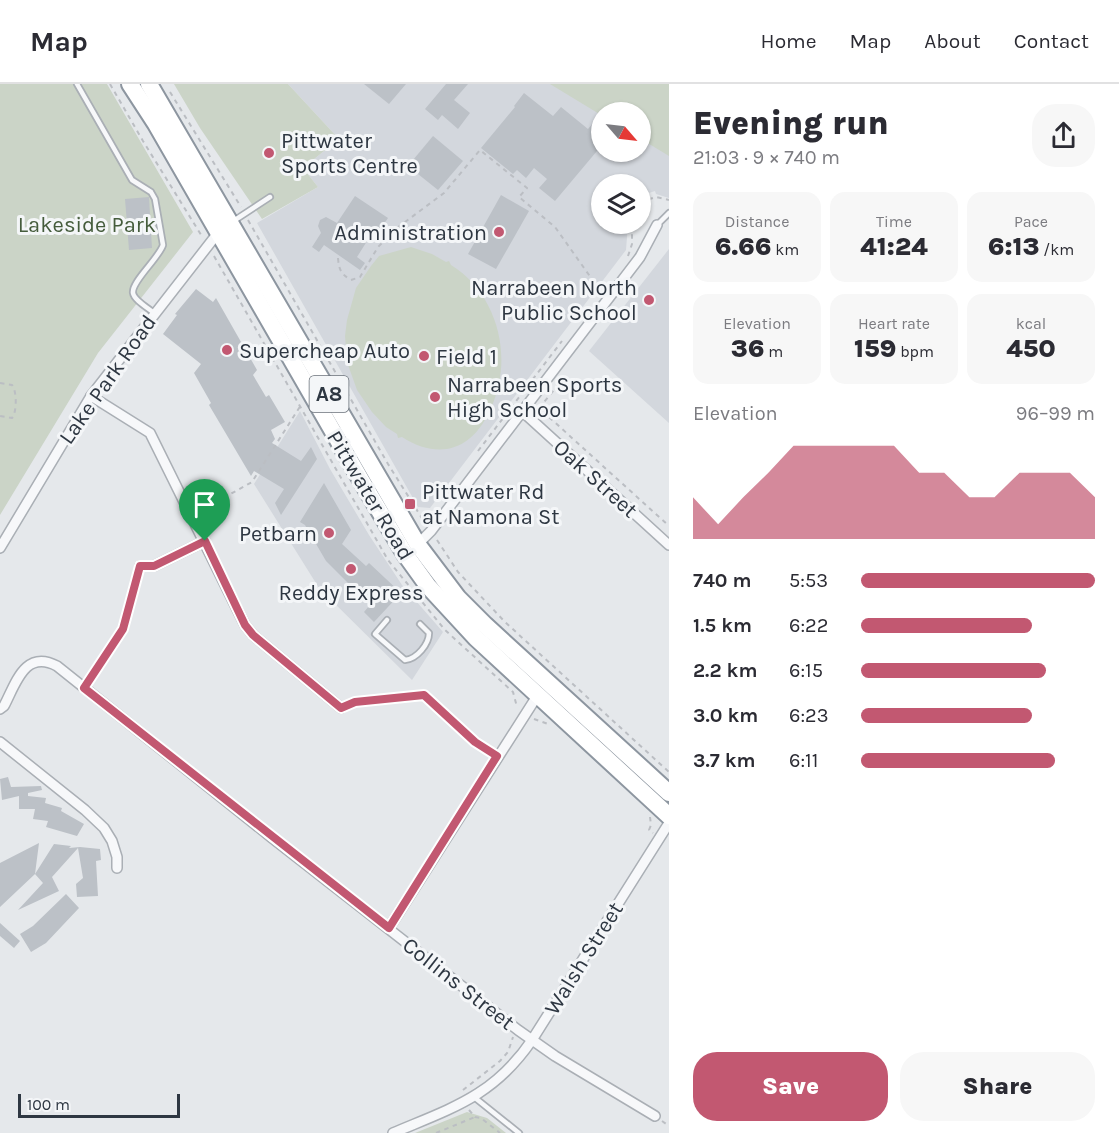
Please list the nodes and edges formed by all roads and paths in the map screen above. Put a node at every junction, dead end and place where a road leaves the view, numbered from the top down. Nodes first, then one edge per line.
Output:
1 (77, 84) edge
2 (110, 84) edge
3 (130, 84) edge
4 (148, 84) edge
5 (169, 88) dead end
6 (270, 197) dead end
7 (651, 199) edge
8 (669, 200) edge
9 (669, 213) edge
10 (657, 225) joint
11 (225, 228) junction
12 (632, 234) edge
13 (627, 257) dead end
14 (338, 258) dead end
15 (600, 293) dead end
16 (154, 313) junction
17 (567, 335) dead end
18 (0, 383) edge
19 (559, 384) dead end
20 (91, 396) junction
21 (301, 405) dead end
22 (523, 411) junction
23 (0, 416) edge
24 (472, 459) dead end
25 (431, 513) dead end
26 (192, 516) junction
27 (422, 518) junction
28 (669, 526) edge
29 (431, 531) junction
30 (205, 541) junction
31 (669, 545) edge
32 (0, 548) edge
33 (412, 550) junction
34 (140, 566) joint
35 (387, 620) dead end
36 (420, 624) dead end
37 (548, 682) junction
38 (84, 688) junction
39 (537, 696) junction
40 (341, 708) joint
41 (0, 709) edge
42 (0, 742) edge
43 (497, 756) junction
44 (669, 772) edge
45 (669, 793) edge
46 (669, 816) edge
47 (669, 823) edge
48 (117, 868) dead end
49 (389, 928) junction
50 (532, 1040) junction
51 (474, 1097) junction
52 (655, 1116) dead end
53 (475, 1117) dead end
54 (393, 1133) edge
55 (436, 1133) edge
56 (519, 1133) edge

1 - 16 lane
2 - 11 path
3 - 11 highway, Pittwater Road / A8
4 - 11 highway, Pittwater Road / A8
5 - 11 path
6 - 11 lane
7 - 8 path
9 - 10 lane
10 - 22 street
11 - 16 street, Lake Park Road
11 - 27 path
11 - 33 highway, Pittwater Road / A8
12 - 13 path
14 - 15 path
16 - 20 street, Lake Park Road
17 - 24 path
18 - 23 path
19 - 28 path
20 - 26 street
20 - 32 street, Lake Park Road
21 - 26 path
22 - 29 street
22 - 31 street, Oak Street
25 - 27 path
26 - 30 street
27 - 29 path
29 - 33 street
29 - 44 path
30 - 34 street
30 - 40 street
33 - 37 highway, Pittwater Road / A8
33 - 39 highway, Pittwater Road / A8
34 - 38 path
35 - 36 lane
37 - 39 street
37 - 45 highway, Pittwater Road / A8
38 - 41 street, Collins Street
38 - 49 street, Collins Street
39 - 43 street
39 - 46 highway, Pittwater Road / A8
40 - 43 path
42 - 48 street
43 - 49 street
47 - 50 street, Walsh Street
49 - 50 street, Collins Street
50 - 51 street, Walsh Street
50 - 52 street, Collins Street
51 - 54 street, Walsh Street
51 - 56 lane
53 - 55 path

